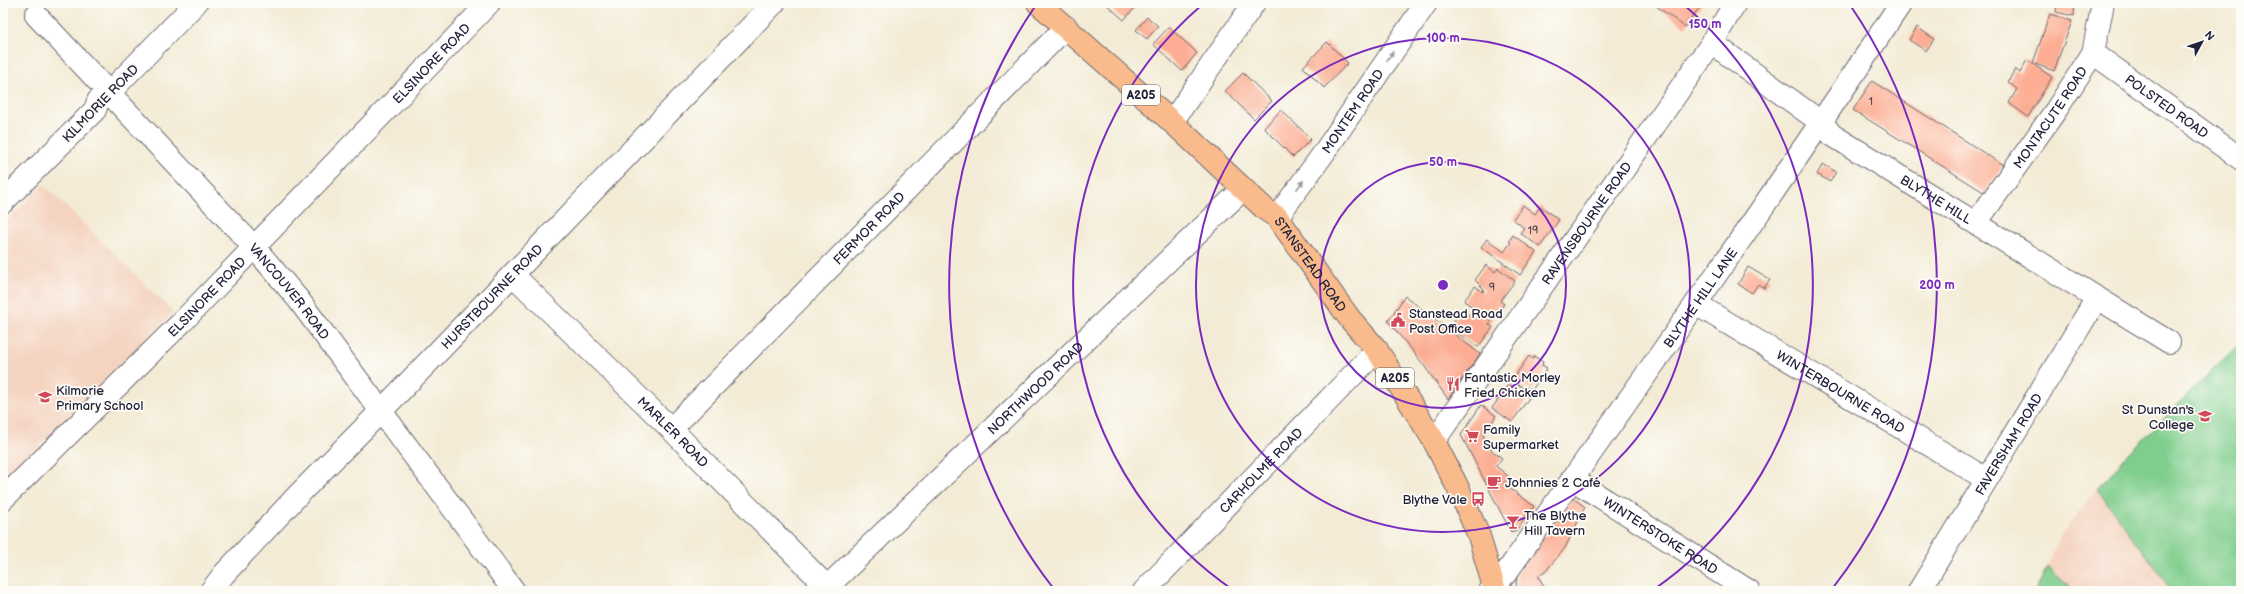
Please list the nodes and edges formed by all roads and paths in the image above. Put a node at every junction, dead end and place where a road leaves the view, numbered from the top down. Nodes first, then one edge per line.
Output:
1 (196, 3) edge
2 (489, 3) edge
3 (774, 3) edge
4 (1038, 3) edge
5 (1254, 3) edge
6 (1426, 3) edge
7 (1735, 3) edge
8 (1901, 3) edge
9 (2103, 3) edge
10 (36, 15) dead end
11 (1066, 27) junction
12 (1712, 43) junction
13 (2093, 53) junction
14 (109, 93) junction
15 (1172, 122) junction
16 (1822, 123) junction
17 (2241, 159) edge
18 (1242, 189) junction
19 (3, 202) edge
20 (1277, 217) junction
21 (1976, 223) junction
22 (254, 247) junction
23 (513, 274) junction
24 (2097, 298) junction
25 (1696, 304) junction
26 (2169, 342) dead end
27 (1377, 350) junction
28 (382, 410) junction
29 (671, 429) junction
30 (1434, 441) junction
31 (1572, 479) junction
32 (1986, 479) junction
33 (3, 499) edge
34 (829, 589) edge
35 (1493, 590) edge
36 (211, 591) edge
37 (514, 591) edge
38 (1144, 591) edge
39 (1748, 591) edge
40 (1919, 591) edge

1 - 14 street, KILMORIE ROAD
2 - 22 street, ELSINORE ROAD
3 - 23 street, HURSTBOURNE ROAD
4 - 11 highway, STANSTEAD ROAD / A205
5 - 15 street
20 -> 6 street, MONTEM ROAD
7 - 12 street, RAVENSBOURNE ROAD
8 - 16 street, BLYTHE HILL LANE
9 - 13 street, MONTACUTE ROAD
10 - 14 street, VANCOUVER ROAD
11 - 15 highway, STANSTEAD ROAD / A205
11 - 29 street, FERMOR ROAD
12 - 16 street, BLYTHE HILL
12 - 30 street, RAVENSBOURNE ROAD
13 - 17 street, POLSTED ROAD
13 - 21 street, MONTACUTE ROAD
14 - 19 street, KILMORIE ROAD
14 - 22 street, VANCOUVER ROAD
15 - 18 highway, STANSTEAD ROAD / A205
16 - 21 street, BLYTHE HILL
16 - 25 street, BLYTHE HILL LANE
18 - 20 highway, STANSTEAD ROAD / A205
18 - 34 street, NORTHWOOD ROAD
20 - 27 highway, STANSTEAD ROAD / A205
21 - 24 street, BLYTHE HILL
22 - 28 street, VANCOUVER ROAD
22 - 33 street, ELSINORE ROAD
23 - 28 street, HURSTBOURNE ROAD
23 - 29 street, MARLER ROAD
24 - 26 street, BLYTHE HILL
24 - 32 street, FAVERSHAM ROAD
25 - 31 street, BLYTHE HILL LANE
25 - 32 street, WINTERBOURNE ROAD
27 - 30 highway, STANSTEAD ROAD / A205
27 - 38 street, CARHOLME ROAD
28 - 36 street, HURSTBOURNE ROAD
28 - 37 street, VANCOUVER ROAD
29 - 34 street, MARLER ROAD
30 - 35 highway, STANSTEAD ROAD / A205
31 - 35 street, BLYTHE HILL LANE
31 - 39 street, WINTERSTOKE ROAD
32 - 40 street, FAVERSHAM ROAD

